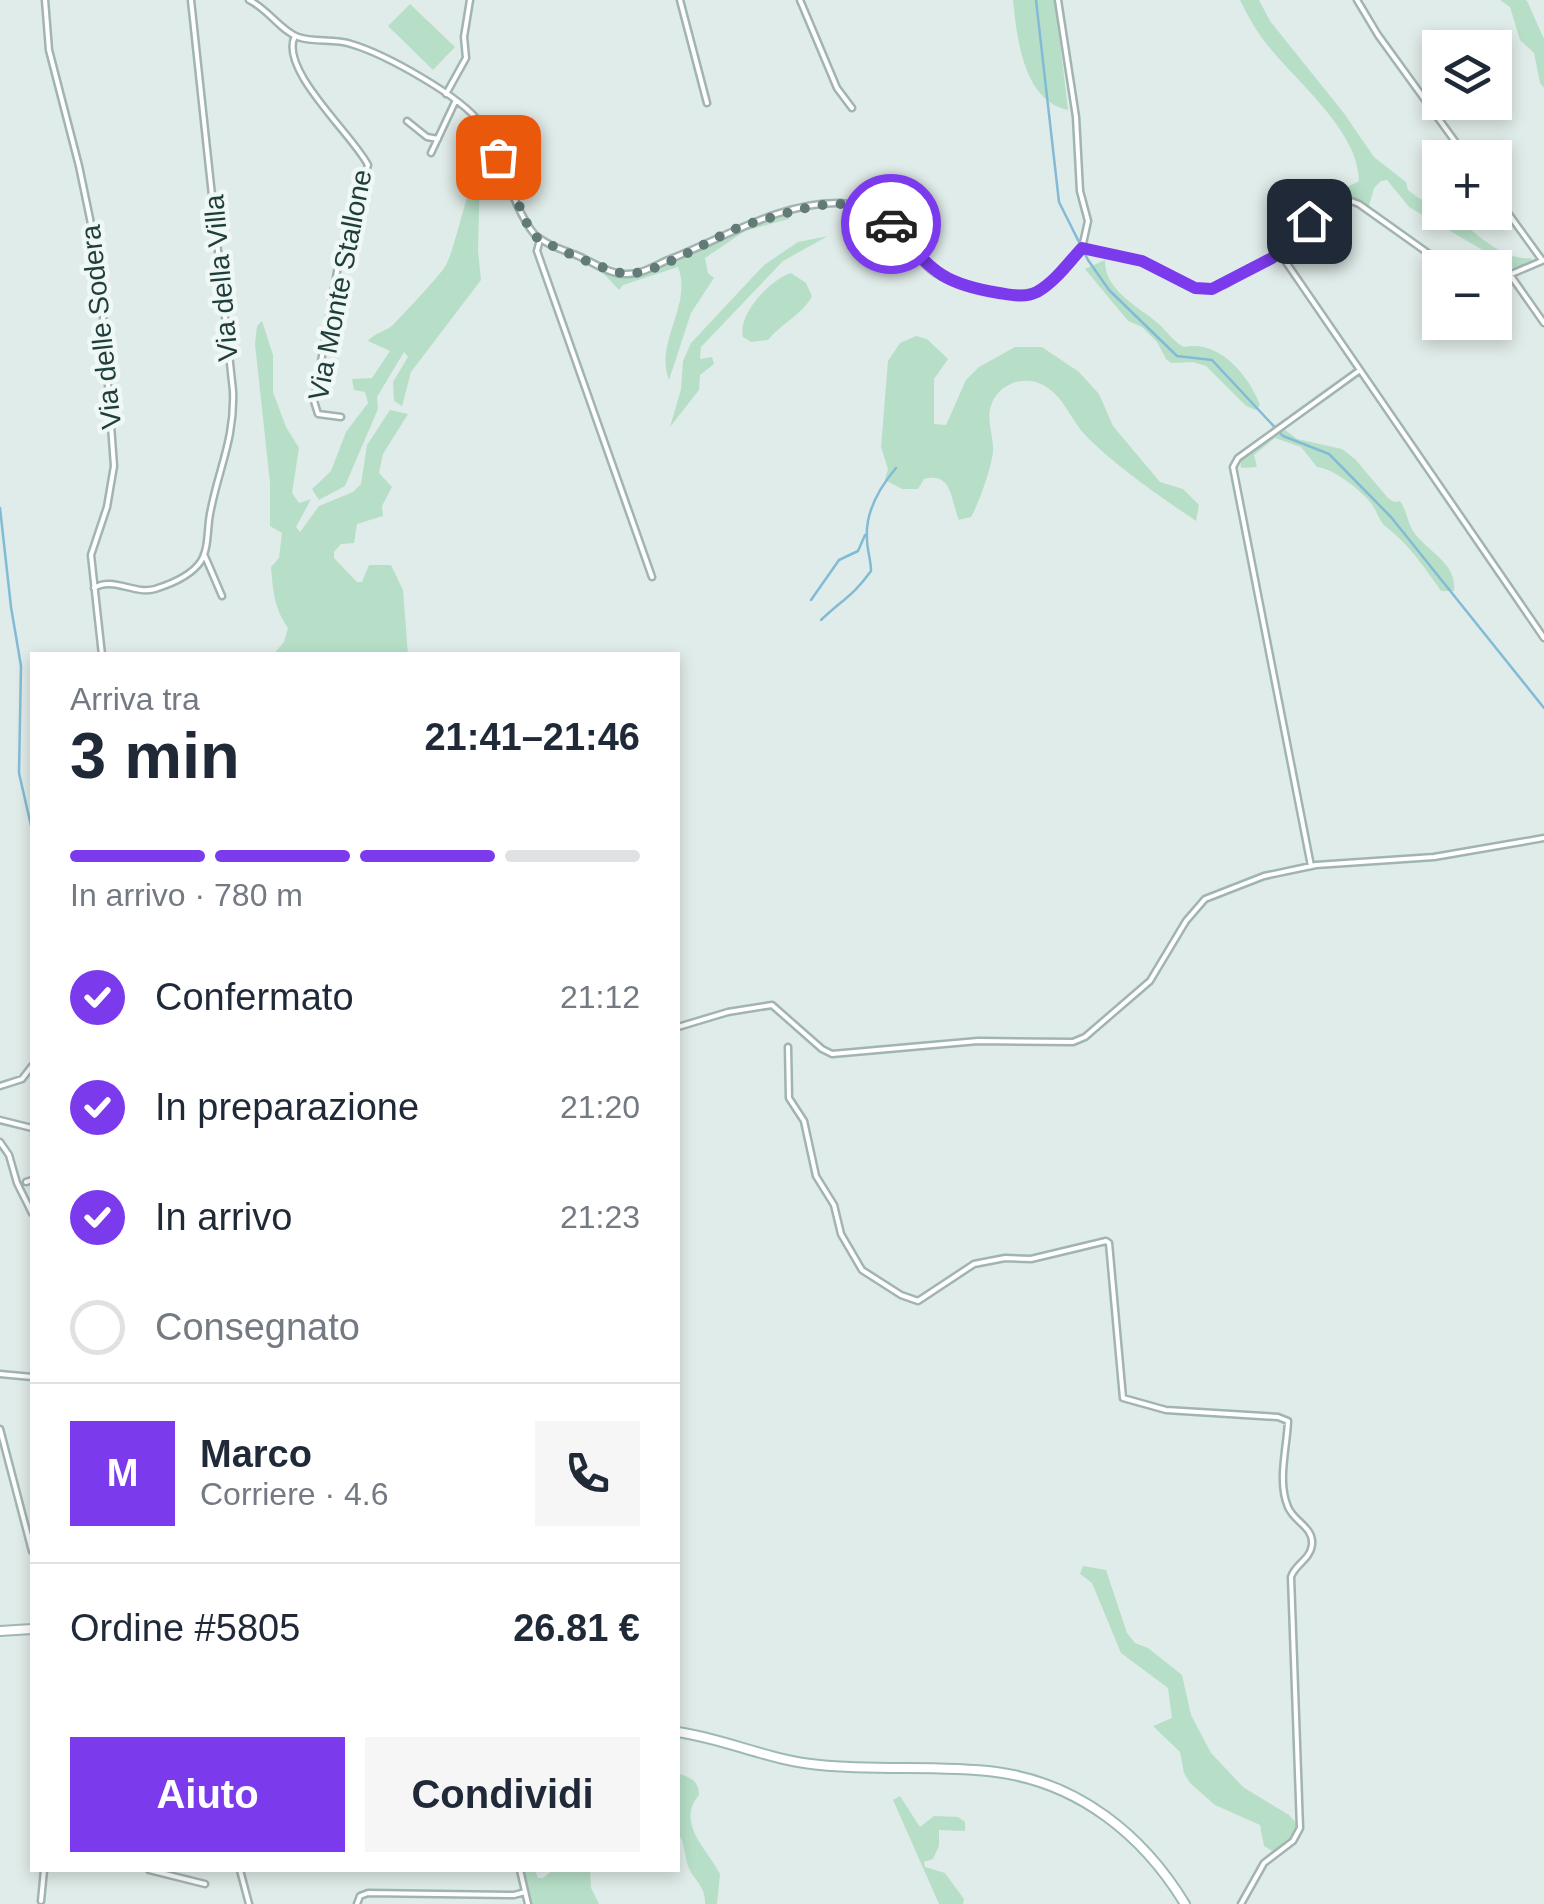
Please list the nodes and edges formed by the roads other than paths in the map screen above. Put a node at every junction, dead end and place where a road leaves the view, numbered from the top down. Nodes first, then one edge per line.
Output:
1 (46, 0) edge
2 (190, 0) edge
3 (250, 0) edge
4 (470, 0) edge
5 (680, 0) edge
6 (800, 0) edge
7 (1058, 0) edge
8 (1357, 0) edge
9 (294, 36) junction
10 (445, 95) junction
11 (455, 102) junction
12 (707, 103) dead end
13 (852, 108) dead end
14 (406, 121) dead end
15 (438, 139) junction
16 (1454, 140) edge
17 (431, 153) dead end
18 (1512, 218) edge
19 (540, 239) junction
20 (1082, 248) junction
21 (1424, 250) edge
22 (1279, 252) junction
23 (1543, 260) edge
24 (1512, 275) edge
25 (1512, 279) edge
26 (1544, 323) edge
27 (1360, 370) junction
28 (341, 417) dead end
29 (204, 554) junction
30 (652, 577) dead end
31 (94, 588) junction
32 (222, 596) dead end
33 (1544, 638) edge
34 (102, 652) edge
35 (1544, 838) edge
36 (1311, 866) junction
37 (680, 1027) edge
38 (788, 1047) dead end
39 (30, 1069) edge
40 (0, 1086) edge
41 (0, 1120) edge
42 (30, 1128) edge
43 (0, 1142) edge
44 (30, 1209) edge
45 (0, 1374) edge
46 (30, 1377) edge
47 (0, 1428) edge
48 (30, 1543) edge
49 (30, 1630) edge
50 (0, 1631) edge
51 (680, 1732) edge
52 (44, 1872) edge
53 (158, 1872) edge
54 (241, 1872) edge
55 (521, 1872) edge
56 (206, 1884) dead end
57 (526, 1892) junction
58 (514, 1896) junction
59 (41, 1901) dead end
60 (249, 1904) edge
61 (357, 1904) edge
62 (514, 1904) edge
63 (528, 1904) edge
64 (1185, 1904) edge
65 (1241, 1904) edge

1 - 31 street, Via delle Sodera
2 - 29 street, Via della Villa
3 - 9 street
4 - 10 street
5 - 12 street
6 - 13 street
7 - 20 street
8 - 16 street
9 - 10 street
9 - 28 street, Via Monte Stallone
10 - 11 street
11 - 15 street
11 - 19 street
14 - 15 street
15 - 17 street
18 - 23 street
19 - 20 street
19 - 30 street
20 - 22 street
21 - 22 street
22 - 27 street
23 - 24 street
25 - 26 street
27 - 33 street
27 - 36 street
29 - 31 street
29 - 32 street
31 - 34 street, Via delle Sodera
35 - 36 street
36 - 37 street
38 - 65 street
39 - 40 street
41 - 42 street
43 - 44 street
45 - 46 street
47 - 48 street
49 - 50 street
51 - 64 street
52 - 59 street
53 - 56 street
54 - 60 street
55 - 57 street
57 - 58 street
57 - 63 street
58 - 61 street
58 - 62 street

